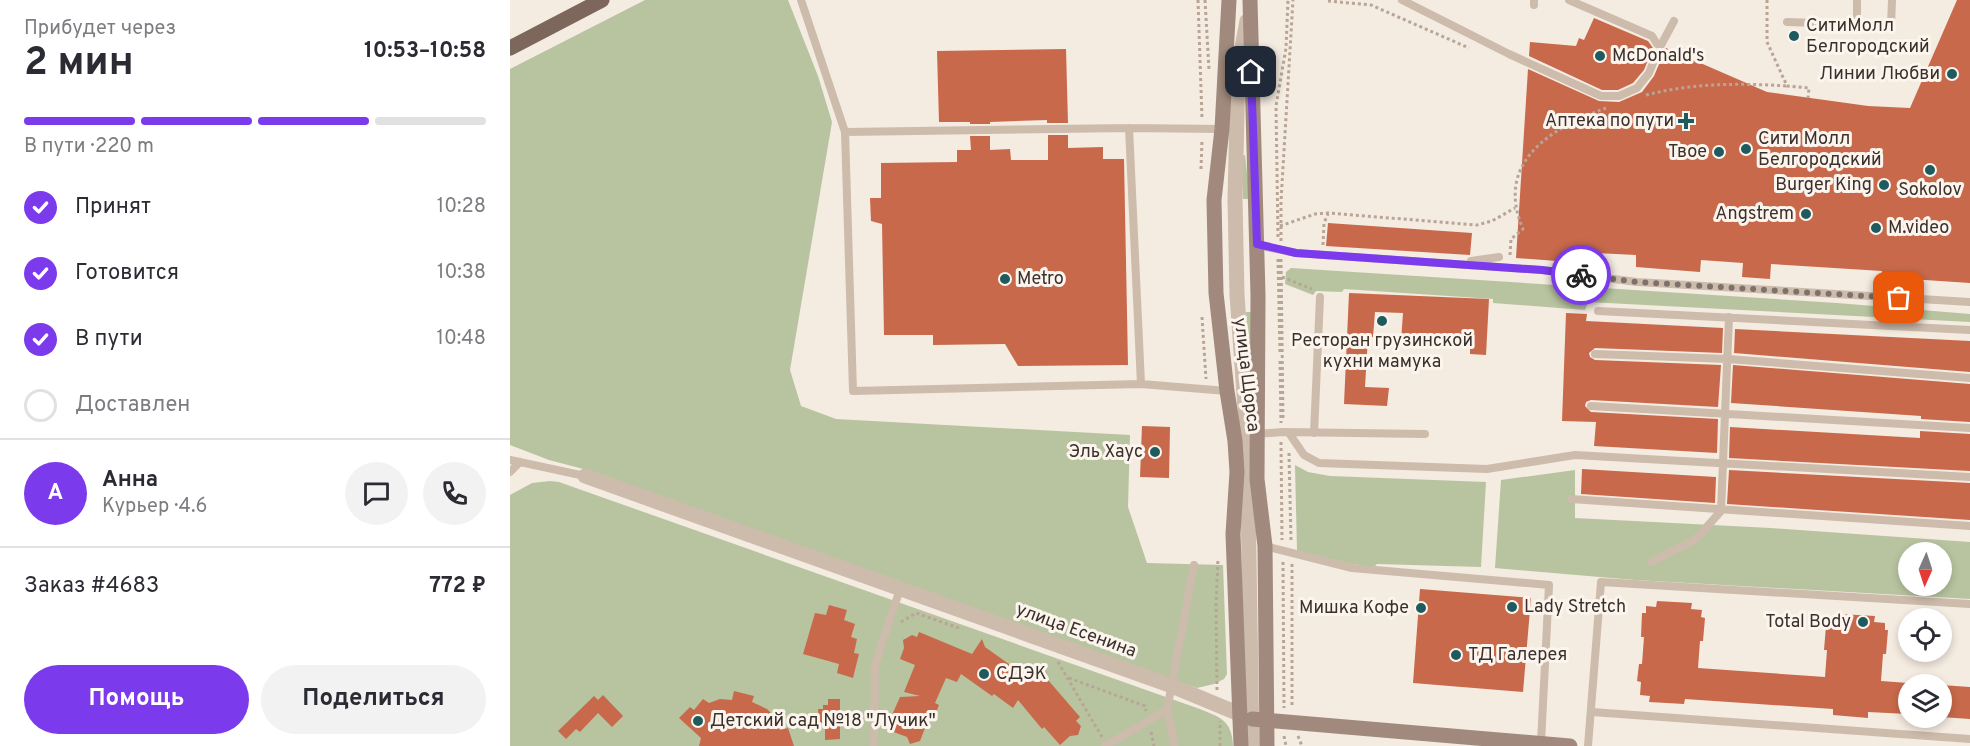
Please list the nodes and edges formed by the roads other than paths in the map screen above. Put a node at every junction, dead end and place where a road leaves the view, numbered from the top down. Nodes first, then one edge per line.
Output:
1 (602, 0) edge
2 (801, 0) edge
3 (1402, 0) edge
4 (1569, 0) edge
5 (1857, 0) edge
6 (1892, 0) edge
7 (1228, 4) edge
8 (1249, 7) edge
9 (1674, 21) dead end
10 (1787, 22) dead end
11 (1817, 23) dead end
12 (1857, 24) dead end
13 (1891, 25) dead end
14 (510, 48) edge
15 (1658, 48) junction
16 (1238, 69) junction
17 (1129, 128) junction
18 (1222, 129) junction
19 (845, 132) junction
20 (1257, 244) junction
21 (1323, 250) road end
22 (1499, 257) road end
23 (1320, 297) dead end
24 (1970, 302) edge
25 (1598, 311) dead end
26 (1729, 318) junction
27 (1970, 330) edge
28 (1595, 354) dead end
29 (1728, 359) junction
30 (1970, 378) edge
31 (1142, 384) junction
32 (1227, 391) junction
33 (1591, 406) dead end
34 (1725, 415) junction
35 (1970, 428) edge
36 (1284, 432) junction
37 (1314, 433) junction
38 (1257, 434) junction
39 (1425, 434) dead end
40 (510, 460) edge
41 (520, 462) junction
42 (1723, 464) junction
43 (510, 472) edge
44 (585, 476) joint
45 (1970, 477) edge
46 (1571, 499) dead end
47 (1721, 511) junction
48 (1970, 526) edge
49 (1265, 546) junction
50 (1651, 562) dead end
51 (1194, 565) dead end
52 (900, 589) junction
53 (1970, 604) edge
54 (1172, 686) junction
55 (1167, 711) junction
56 (1592, 712) junction
57 (1253, 718) junction
58 (1970, 739) edge
59 (1542, 743) junction
60 (1106, 745) edge
61 (874, 746) edge
62 (1174, 746) edge
63 (1241, 746) edge
64 (1252, 746) edge
65 (1267, 746) edge
66 (1570, 746) edge
67 (1588, 746) edge

1 - 14 main road
2 - 19 lane
3 - 15 lane
4 - 15 lane
5 - 12 lane
6 - 13 lane
7 - 16 street, улица Щорса
7 - 18 main road, улица Щорса
8 - 16 street, улица Щорса
8 - 20 main road, улица Щорса
9 - 15 lane
10 - 11 lane
16 - 57 street, улица Щорса
17 - 18 lane
17 - 19 lane
17 - 31 lane
18 - 32 main road, улица Щорса
19 - 31 lane
20 - 24 lane
20 - 38 main road, улица Щорса
21 - 22 lane
23 - 37 lane
25 - 26 lane
26 - 27 lane
26 - 29 lane
28 - 29 lane
29 - 30 lane
29 - 34 lane
31 - 32 lane
32 - 57 main road, улица Щорса
33 - 34 lane
34 - 35 lane
34 - 42 lane
36 - 37 lane
36 - 38 lane
36 - 42 lane
37 - 39 lane
38 - 49 main road, улица Щорса
40 - 41 lane
41 - 43 lane
41 - 44 lane
42 - 45 lane
42 - 47 lane
44 - 52 street, улица Есенина
46 - 47 lane
47 - 48 lane
47 - 50 lane
49 - 57 main road, улица Щорса
49 - 59 lane
51 - 54 lane
52 - 54 street, улица Есенина
52 - 61 lane
53 - 56 lane
54 - 55 lane
54 - 57 street, улица Есенина
55 - 60 lane
55 - 62 lane
56 - 58 lane
56 - 67 lane
57 - 59 main road, улица Есенина
57 - 63 main road, улица Щорса
57 - 64 street, улица Щорса
57 - 65 main road, улица Щорса
59 - 66 main road, улица Есенина

